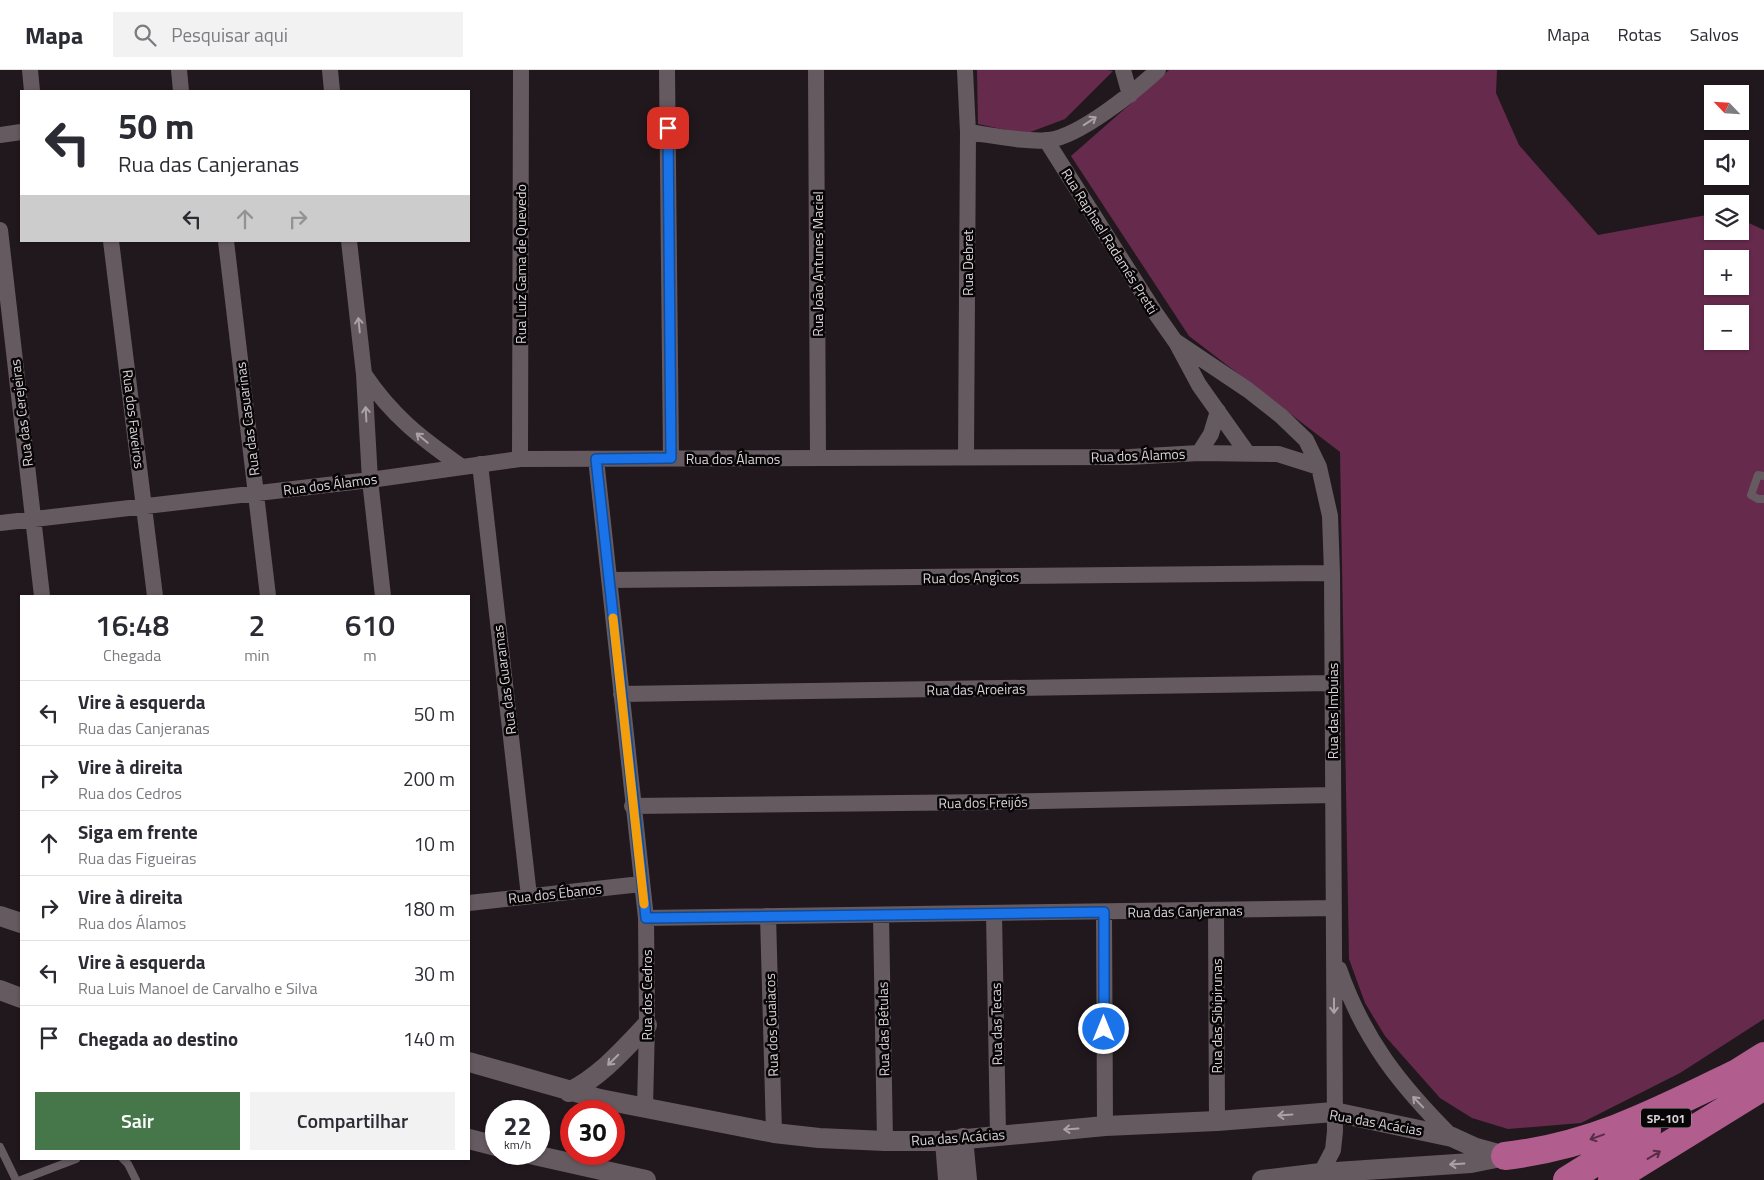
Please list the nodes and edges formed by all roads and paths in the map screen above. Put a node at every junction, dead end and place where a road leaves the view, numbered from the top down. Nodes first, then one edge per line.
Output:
1 (30, 70) edge
2 (179, 70) edge
3 (330, 70) edge
4 (521, 70) edge
5 (667, 70) edge
6 (816, 70) edge
7 (965, 70) edge
8 (1123, 70) edge
9 (1158, 70) edge
10 (32, 90) edge
11 (181, 90) edge
12 (332, 90) edge
13 (1130, 94) junction
14 (20, 132) edge
15 (968, 132) junction
16 (0, 135) edge
17 (1046, 140) junction
18 (0, 230) edge
19 (112, 242) edge
20 (226, 242) edge
21 (349, 242) edge
22 (1175, 341) junction
23 (364, 374) junction
24 (1218, 411) junction
25 (1199, 453) junction
26 (1248, 454) junction
27 (966, 456) junction
28 (671, 458) junction
29 (818, 458) junction
30 (520, 459) junction
31 (596, 459) junction
32 (480, 464) junction
33 (462, 466) junction
34 (1319, 467) junction
35 (1764, 476) edge
36 (370, 480) junction
37 (256, 493) junction
38 (1764, 499) edge
39 (144, 507) junction
40 (33, 519) junction
41 (0, 523) edge
42 (1332, 573) junction
43 (609, 580) junction
44 (42, 595) edge
45 (155, 595) edge
46 (268, 595) edge
47 (383, 595) edge
48 (1331, 683) junction
49 (621, 694) junction
50 (1333, 795) junction
51 (632, 806) junction
52 (641, 884) junction
53 (529, 896) junction
54 (470, 903) edge
55 (1334, 908) junction
56 (1216, 910) junction
57 (1104, 912) junction
58 (994, 913) junction
59 (0, 916) edge
60 (768, 916) junction
61 (881, 916) junction
62 (646, 918) junction
63 (20, 923) edge
64 (1335, 958) junction
65 (0, 990) edge
66 (20, 998) edge
67 (647, 1025) junction
68 (1764, 1056) edge
69 (470, 1062) edge
70 (1737, 1073) junction
71 (1764, 1086) edge
72 (569, 1092) junction
73 (645, 1107) junction
74 (1334, 1112) junction
75 (1217, 1121) junction
76 (1105, 1126) junction
77 (774, 1133) junction
78 (998, 1135) junction
79 (1452, 1137) junction
80 (954, 1139) junction
81 (470, 1140) edge
82 (885, 1141) junction
83 (485, 1144) edge
84 (0, 1147) edge
85 (1505, 1156) junction
86 (550, 1158) edge
87 (73, 1160) edge
88 (124, 1160) edge
89 (1321, 1173) junction
90 (16, 1180) edge
91 (22, 1180) edge
92 (136, 1180) edge
93 (646, 1180) edge
94 (948, 1180) edge
95 (967, 1180) edge
96 (1262, 1180) edge
97 (1567, 1180) edge
98 (1612, 1180) edge

1 - 10 street
2 - 11 street
3 - 12 street
4 - 30 street, Rua Luiz Gama de Quevedo
5 - 28 street
6 - 29 street, Rua João Antunes Maciel
7 - 15 street, Rua Debret
8 - 13 street
9 - 13 street
17 -> 13 street
14 - 16 street
15 - 17 street
15 - 27 street, Rua Debret
17 - 22 street, Rua Raphael Radamés Pretti
18 - 40 street, Rua das Cerejeiras
19 - 39 street, Rua dos Faveiros
20 - 37 street, Rua das Casuarinas
23 -> 21 street
22 - 24 street, Rua Raphael Radamés Pretti
22 - 34 street, Rua Raphael Radamés Pretti
33 -> 23 street
36 -> 23 street
24 - 25 street
24 - 26 street, Rua Raphael Radamés Pretti
25 - 26 street, Rua dos Álamos
25 - 27 street, Rua dos Álamos
26 - 34 street, Rua dos Álamos
27 - 29 street, Rua dos Álamos
28 - 29 street, Rua dos Álamos
28 - 31 street, Rua dos Álamos
30 - 31 street, Rua dos Álamos
30 - 32 street, Rua dos Álamos
31 - 43 street, Rua dos Cedros
32 - 33 street, Rua dos Álamos
32 - 53 street, Rua das Guaramas
33 - 36 street, Rua dos Álamos
34 - 42 street, Rua das Imbuias
35 - 38 lane
36 - 37 street, Rua dos Álamos
36 - 47 street
37 - 39 street, Rua dos Álamos
37 - 46 street, Rua das Casuarinas
39 - 40 street, Rua dos Álamos
39 - 45 street, Rua dos Faveiros
40 - 41 street, Rua dos Álamos
40 - 44 street, Rua das Cerejeiras
42 - 43 street, Rua dos Angicos
42 - 48 street, Rua das Imbuias
43 - 49 street, Rua dos Cedros
48 - 49 street, Rua das Aroeiras
48 - 50 street, Rua das Imbuias
49 - 51 street, Rua dos Cedros
50 - 51 street, Rua dos Freijós
50 - 55 street, Rua das Imbuias
51 - 52 street, Rua dos Cedros
52 - 53 street, Rua dos Ébanos
52 - 62 street, Rua dos Cedros
53 - 54 street, Rua dos Ébanos
55 - 56 street, Rua das Canjeranas
55 - 64 street, Rua das Imbuias
56 - 57 street, Rua das Canjeranas
56 - 75 street, Rua das Sibipirunas
57 - 58 street, Rua das Canjeranas
57 - 76 street
58 - 61 street, Rua das Canjeranas
58 - 78 street, Rua das Tecas
59 - 63 street
60 - 61 street, Rua das Canjeranas
60 - 62 street, Rua das Canjeranas
60 - 77 street, Rua dos Guaiacos
61 - 82 street, Rua das Bétulas
62 - 67 street, Rua dos Cedros
64 -> 74 street, Rua das Imbuias
79 -> 64 street, Rua das Imbuias
65 - 66 street
67 -> 72 street
67 - 73 street, Rua dos Cedros
68 - 70 highway, SP-101
69 - 72 street, Rua das Acácias
70 -> 85 highway
70 - 97 highway, SP-101
98 -> 71 highway, SP-101
72 - 73 street, Rua das Acácias
73 - 77 street, Rua das Acácias
74 -> 75 street, Rua das Acácias
74 - 79 street, Rua das Acácias
74 - 89 street, Rua das Imbuias
75 - 76 street, Rua das Acácias
76 -> 78 street, Rua das Acácias
77 - 82 street, Rua das Acácias
78 - 80 street, Rua das Acácias
79 - 85 street, Rua das Imbuias
80 - 82 street, Rua das Acácias
80 - 94 street
80 - 95 street
81 - 83 street
84 - 90 lane
85 -> 89 street
86 - 93 street
87 - 91 lane
88 - 92 lane
89 - 96 street

